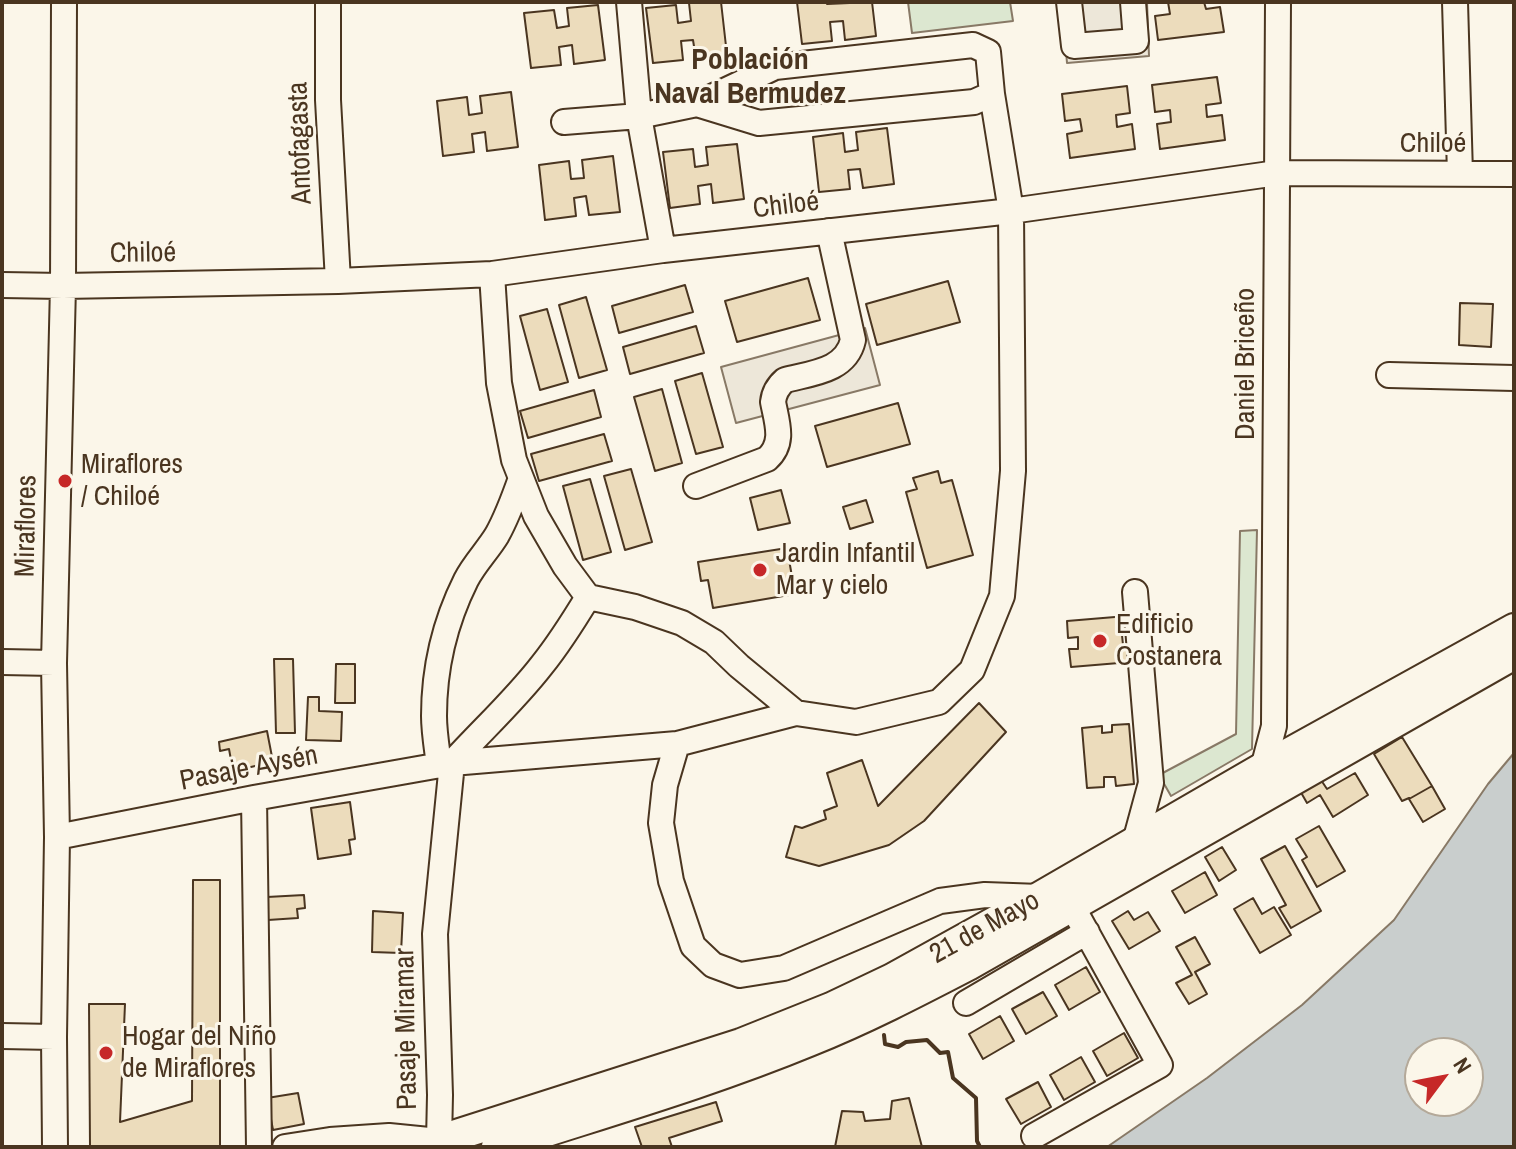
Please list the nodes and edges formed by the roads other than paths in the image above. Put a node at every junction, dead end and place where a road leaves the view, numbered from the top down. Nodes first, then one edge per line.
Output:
1 (64, 2) edge
2 (328, 2) edge
3 (629, 2) edge
4 (1069, 2) edge
5 (1133, 2) edge
6 (1278, 2) edge
7 (1455, 2) edge
8 (992, 94) junction
9 (697, 104) junction
10 (639, 116) junction
11 (564, 122) dead end
12 (1277, 173) junction
13 (1460, 174) junction
14 (1514, 174) edge
15 (1011, 211) junction
16 (829, 231) junction
17 (663, 250) junction
18 (492, 274) junction
19 (338, 281) junction
20 (2, 285) edge
21 (63, 286) junction
22 (1389, 375) dead end
23 (1514, 378) edge
24 (521, 478) junction
25 (696, 486) dead end
26 (1135, 592) dead end
27 (588, 597) junction
28 (1514, 629) edge
29 (1514, 654) edge
30 (2, 662) edge
31 (54, 663) junction
32 (796, 713) junction
33 (1274, 726) junction
34 (1310, 741) junction
35 (677, 744) junction
36 (446, 764) junction
37 (1263, 768) junction
38 (1151, 783) junction
39 (254, 798) junction
40 (1189, 811) junction
41 (57, 837) junction
42 (1135, 842) junction
43 (1040, 897) junction
44 (1079, 919) junction
45 (966, 1003) dead end
46 (2, 1036) edge
47 (54, 1037) junction
48 (1034, 1136) dead end
49 (429, 1144) edge
50 (55, 1147) edge
51 (259, 1147) edge
52 (285, 1147) edge
53 (497, 1147) edge

1 - 21 street, Miraflores
2 - 19 street, Antofagasta
3 - 10 street
4 - 5 street
6 - 12 street, Daniel Briceño
7 - 13 street
8 - 9 street
8 - 9 street
8 - 15 street
9 - 10 street
10 - 11 street
10 - 17 street
12 - 13 street, Chiloé
12 - 15 street, Chiloé
12 - 33 street, Daniel Briceño
13 - 14 street, Chiloé
15 - 16 street, Chiloé
15 - 32 street
16 - 17 street, Chiloé
16 - 25 street
17 - 18 street, Chiloé
18 - 19 street, Chiloé
18 - 24 street
19 - 21 street, Chiloé
20 - 21 street, Chiloé
21 - 31 street, Miraflores
22 - 23 street
24 - 27 street
24 - 36 street, Pasaje Miramar
26 - 38 street
27 - 32 street
27 - 36 street
28 - 34 main road, 21 de Mayo
29 - 44 main road, 21 de Mayo
30 - 31 street
31 - 41 street, Miraflores
32 - 35 street, Pasaje Aysén
33 - 34 street
33 - 37 street, Daniel Briceño
34 - 37 main road, 21 de Mayo
35 - 36 street, Pasaje Aysén
35 - 43 street
36 - 39 street, Pasaje Aysén
36 - 49 street, Pasaje Miramar
37 - 40 main road, 21 de Mayo
38 - 40 street
38 - 42 street
39 - 41 street, Pasaje Aysén
39 - 51 street
40 - 42 main road, 21 de Mayo
41 - 47 street, Miraflores
42 - 43 main road, 21 de Mayo
43 - 49 main road, 21 de Mayo
44 - 45 street
44 - 48 street
44 - 53 main road, 21 de Mayo
46 - 47 street
47 - 50 street, Miraflores
49 - 52 street, Pasaje Miramar

